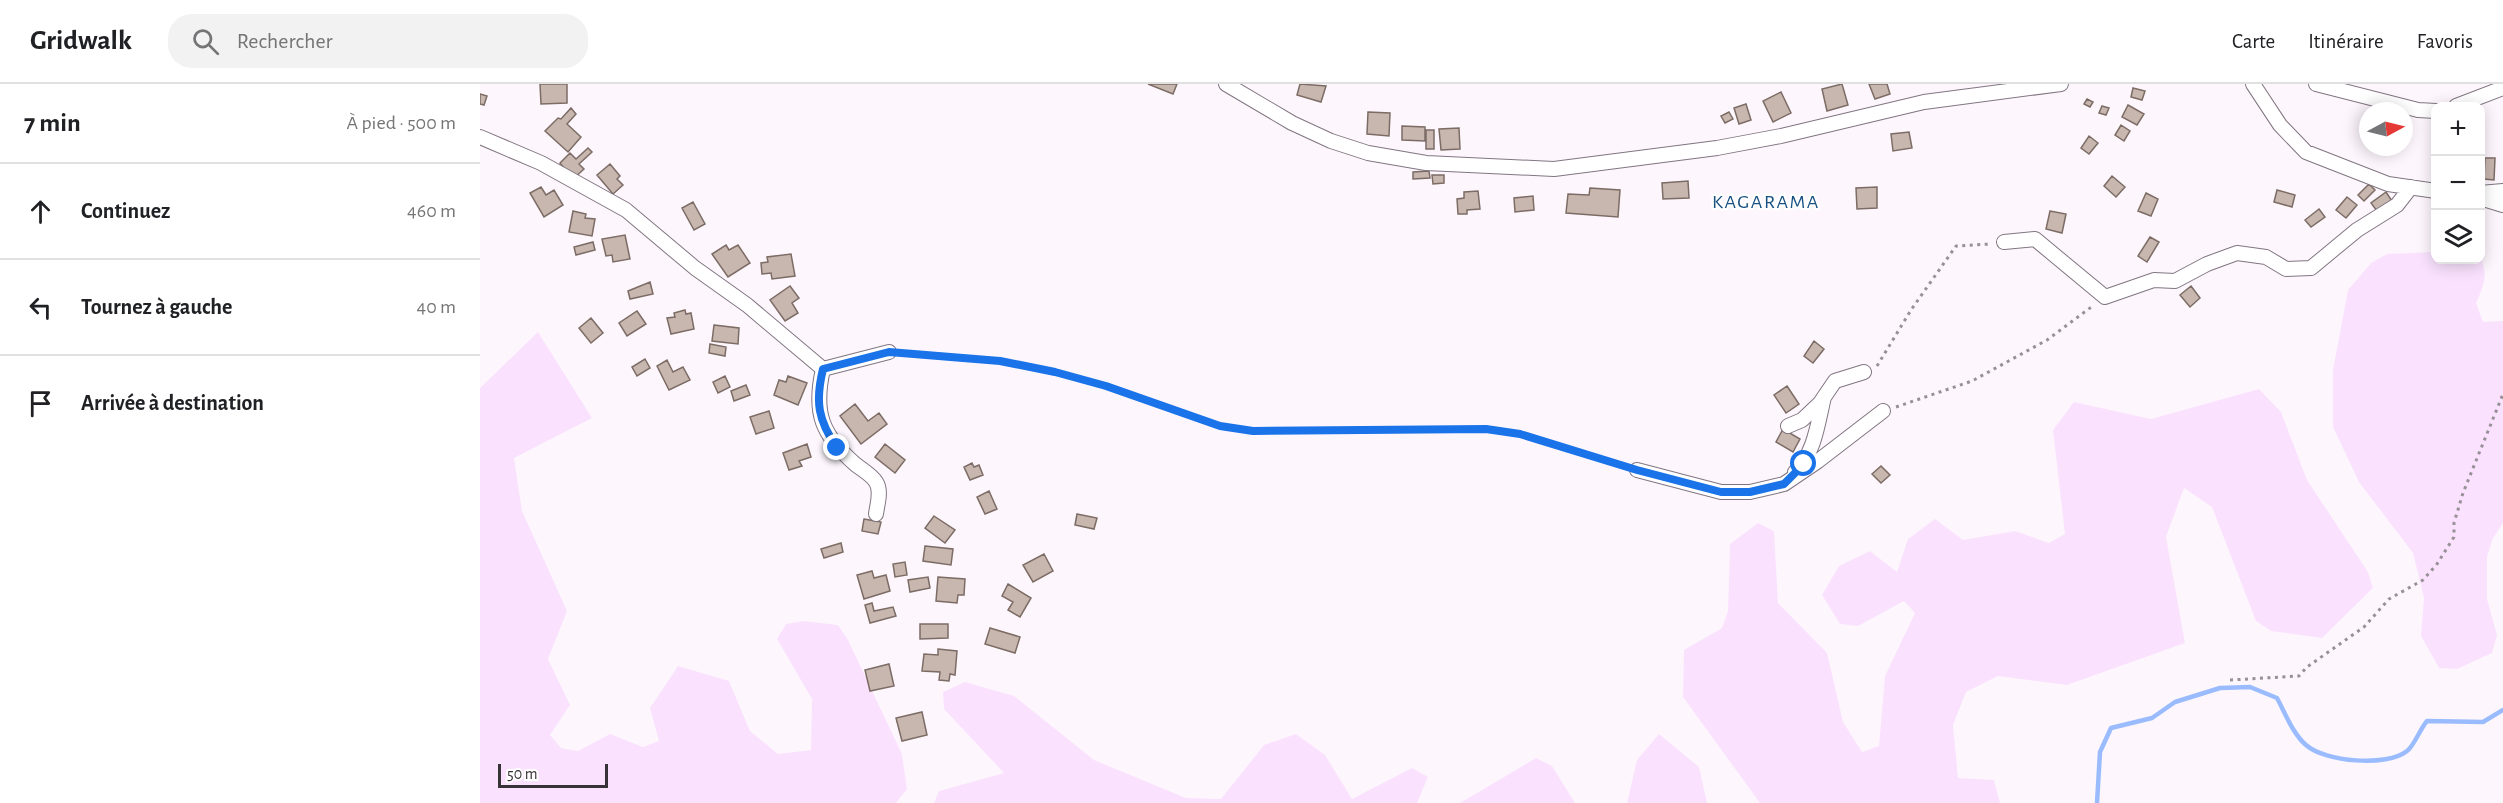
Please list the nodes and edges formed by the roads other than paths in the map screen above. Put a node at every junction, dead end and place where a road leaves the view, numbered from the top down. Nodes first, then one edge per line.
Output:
1 (1226, 84) edge
2 (2061, 84) edge
3 (2253, 84) edge
4 (2316, 84) edge
5 (2503, 88) edge
6 (2466, 102) edge
7 (2431, 111) edge
8 (480, 136) edge
9 (2411, 187) junction
10 (2431, 190) edge
11 (2503, 191) edge
12 (2485, 193) edge
13 (2485, 199) edge
14 (2503, 205) edge
15 (2004, 243) road end
16 (889, 352) road end
17 (823, 369) junction
18 (1864, 372) road end
19 (1824, 397) junction
20 (1883, 411) road end
21 (1788, 426) dead end
22 (1637, 470) road end
23 (1784, 484) junction
24 (876, 514) dead end

1 - 2 street
3 - 9 street
4 - 7 street
5 - 6 street
8 - 17 street
9 - 10 street
9 - 15 street
11 - 12 street
13 - 14 street
16 - 17 street
17 - 24 street
18 - 19 street
19 - 21 street
19 - 23 street
20 - 23 street
22 - 23 street

